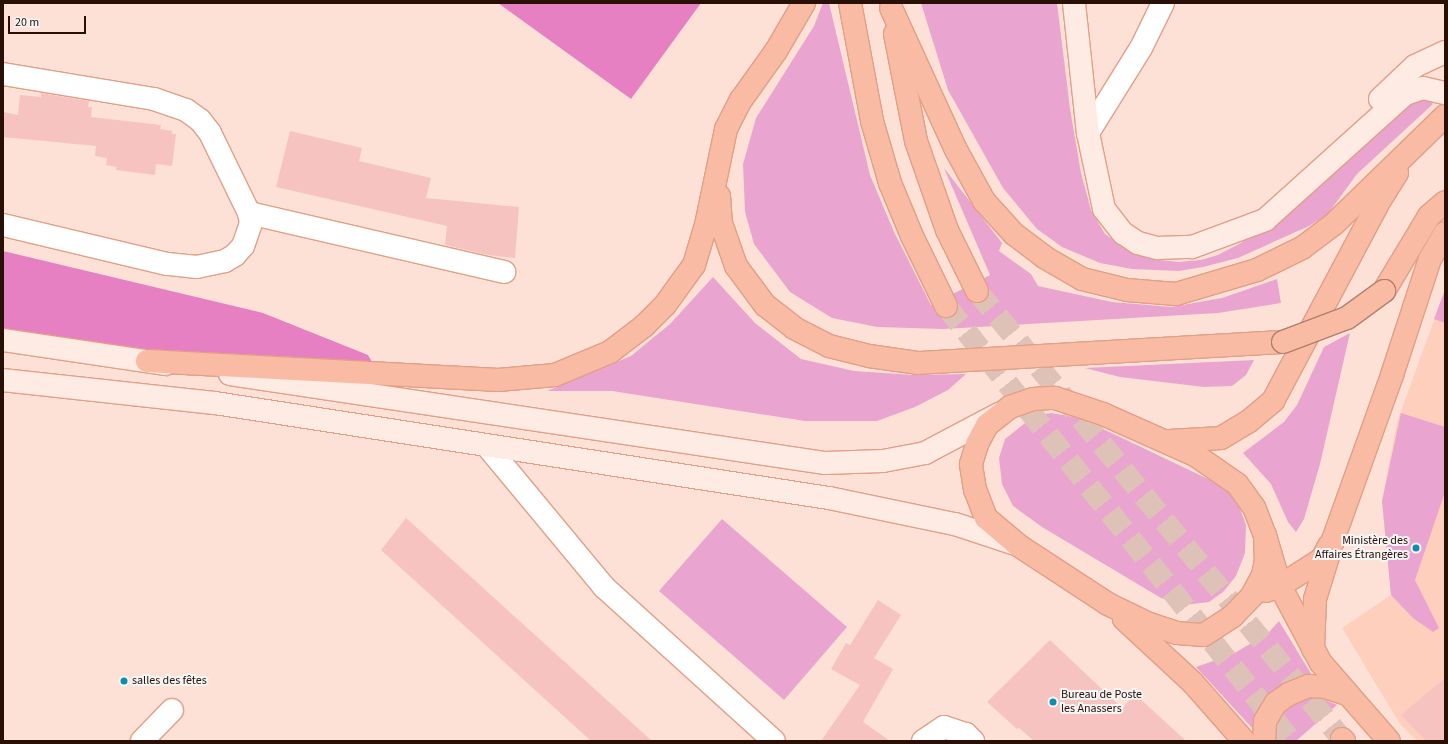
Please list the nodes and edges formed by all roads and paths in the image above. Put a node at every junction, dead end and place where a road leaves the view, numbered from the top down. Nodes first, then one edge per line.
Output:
1 (804, 3) edge
2 (850, 3) edge
3 (1074, 3) edge
4 (1163, 3) edge
5 (891, 5) edge
6 (1445, 52) edge
7 (3, 74) edge
8 (1445, 93) edge
9 (1445, 116) edge
10 (1088, 133) junction
11 (1411, 150) junction
12 (717, 168) junction
13 (1445, 202) edge
14 (249, 213) junction
15 (3, 225) edge
16 (1445, 233) edge
17 (1221, 238) junction
18 (504, 272) dead end
19 (976, 291) tunnel mouth
20 (946, 306) tunnel mouth
21 (3, 340) edge
22 (147, 361) junction
23 (3, 380) edge
24 (1010, 407) junction
25 (1164, 441) junction
26 (487, 446) junction
27 (1265, 534) junction
28 (1333, 540) junction
29 (1018, 545) junction
30 (1280, 586) junction
31 (1252, 596) junction
32 (1108, 604) junction
33 (1313, 649) junction
34 (1347, 694) junction
35 (172, 710) dead end
36 (142, 741) edge
37 (774, 741) edge
38 (923, 741) edge
39 (973, 741) edge
40 (1244, 741) edge
41 (1264, 741) edge
42 (1389, 741) edge

1 - 12 highway
2 - 20 highway
3 - 10 main road
4 - 10 street
5 - 11 highway
5 - 19 highway
6 - 17 main road
7 - 14 street
8 - 17 main road
9 - 11 highway
10 - 17 main road
11 - 25 highway
12 - 13 highway, bridge
12 - 22 highway
14 - 15 street
14 - 18 street
16 - 28 highway
21 - 22 main road
22 - 24 main road
23 - 26 main road
24 - 25 highway
24 - 29 highway
25 - 27 highway
26 - 29 main road
26 - 37 street
27 - 30 highway
27 - 31 highway
28 - 30 highway
28 - 33 highway
29 - 32 highway
30 - 31 highway
30 - 33 highway
31 - 32 highway
32 - 40 highway
33 - 34 highway
34 - 41 highway
34 - 42 highway
35 - 36 street
38 - 39 street

